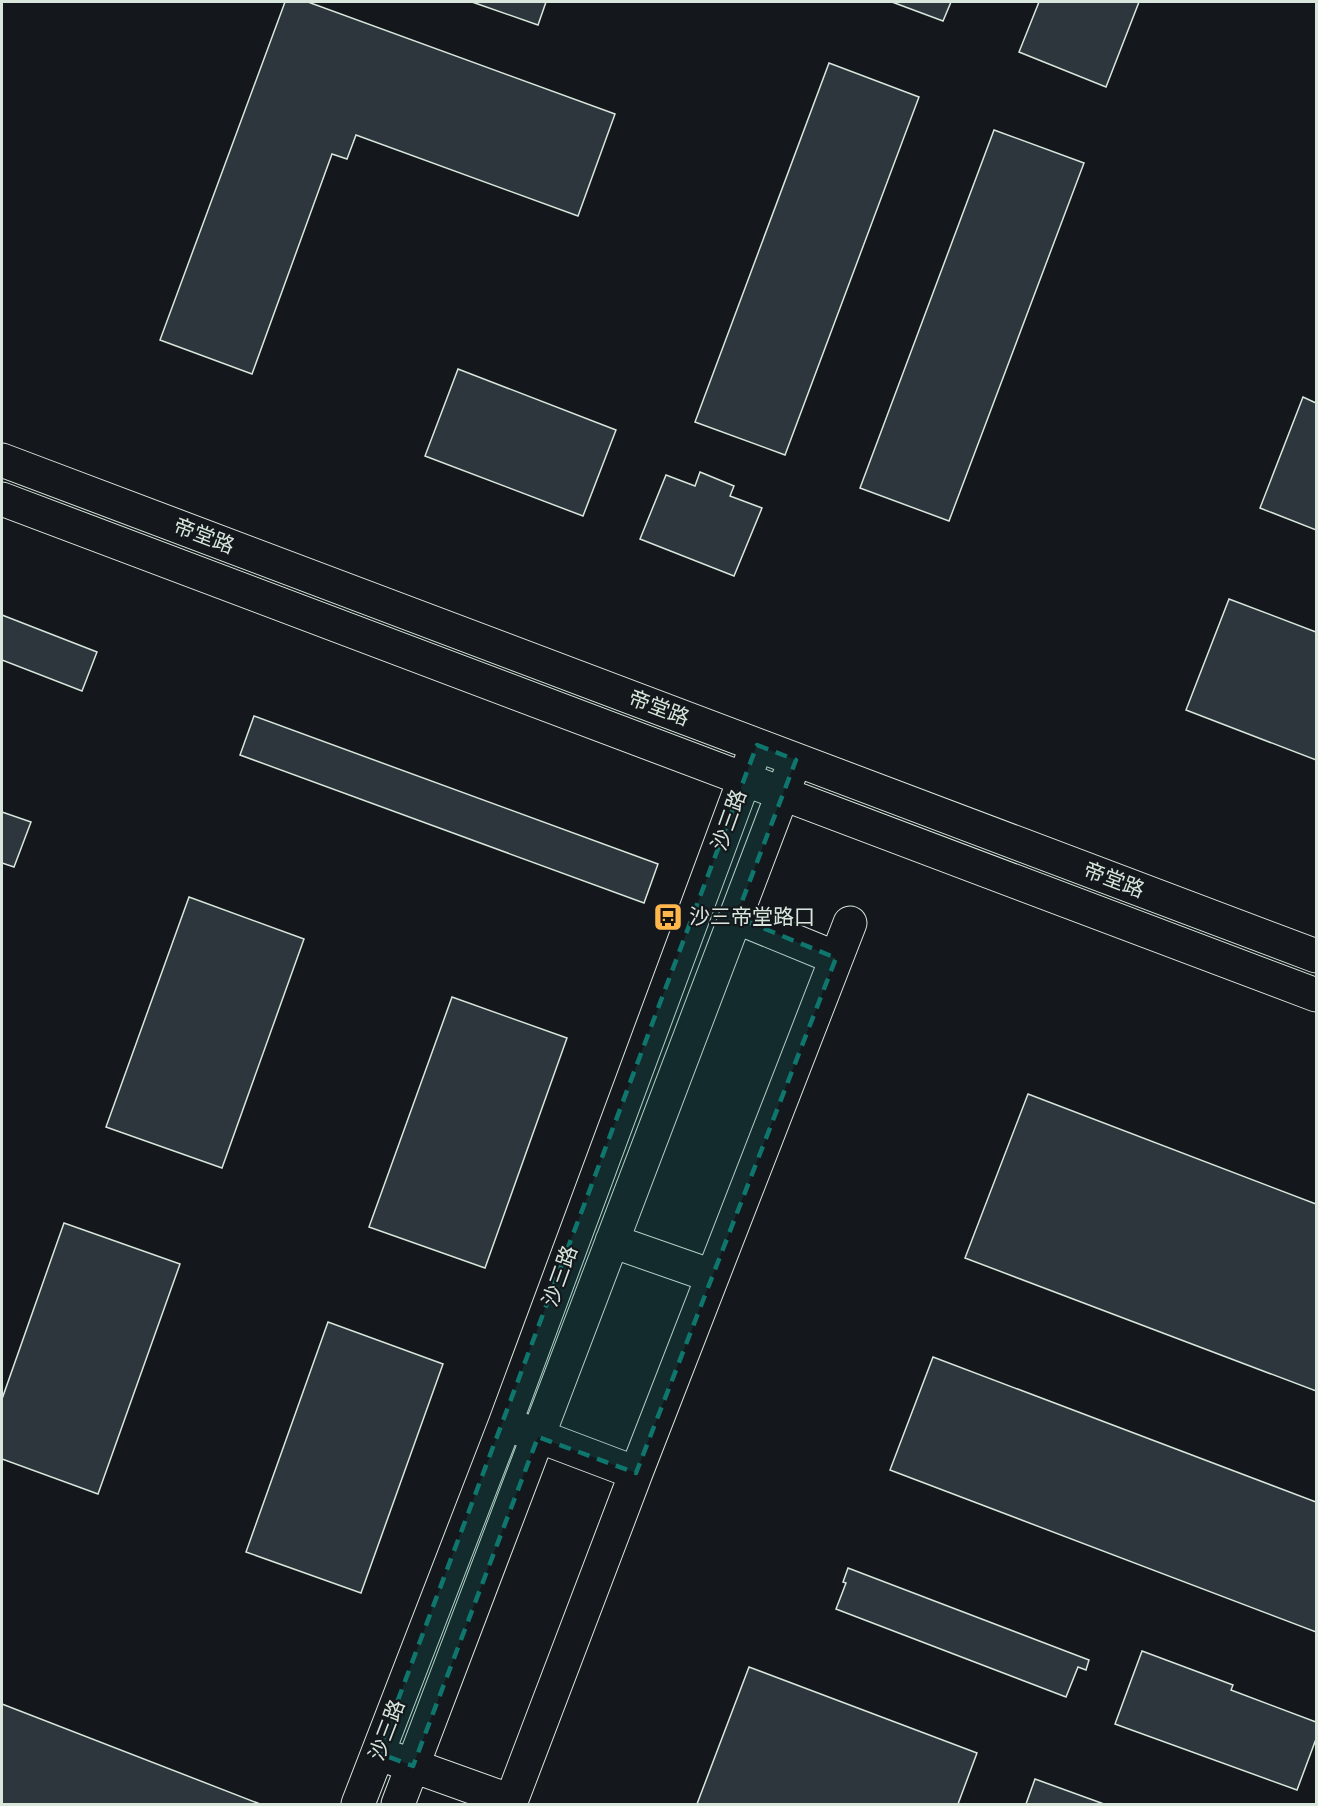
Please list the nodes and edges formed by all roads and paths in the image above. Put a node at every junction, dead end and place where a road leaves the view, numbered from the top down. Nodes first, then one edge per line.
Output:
1 (2, 460) edge
2 (2, 499) edge
3 (757, 745) junction
4 (796, 760) junction
5 (744, 780) junction
6 (783, 794) junction
7 (736, 917) junction
8 (850, 923) dead end
9 (1317, 956) edge
10 (836, 958) junction
11 (1317, 995) edge
12 (612, 1241) junction
13 (712, 1276) junction
14 (505, 1424) junction
15 (538, 1437) junction
16 (636, 1473) junction
17 (378, 1753) junction
18 (413, 1766) junction
19 (510, 1803) edge
20 (358, 1804) edge
21 (399, 1804) edge

1 - 3 street, 帝堂路
2 - 5 street, 帝堂路
3 - 4 street, 帝堂路
3 - 5 street, 沙三路
4 - 6 street, 沙三路
4 - 9 street, 帝堂路
5 - 6 street, 帝堂路
5 - 14 street, 沙三路
6 - 7 street, 沙三路
6 - 11 street, 帝堂路
7 - 10 street
7 - 12 street, 沙三路
8 - 10 street
10 - 13 street
12 - 13 street
12 - 15 street, 沙三路
13 - 16 street
14 - 15 street
14 - 17 street, 沙三路
15 - 16 street
15 - 18 street, 沙三路
16 - 19 street
17 - 18 street
17 - 20 street, 沙三路
18 - 19 street
18 - 21 street, 沙三路

